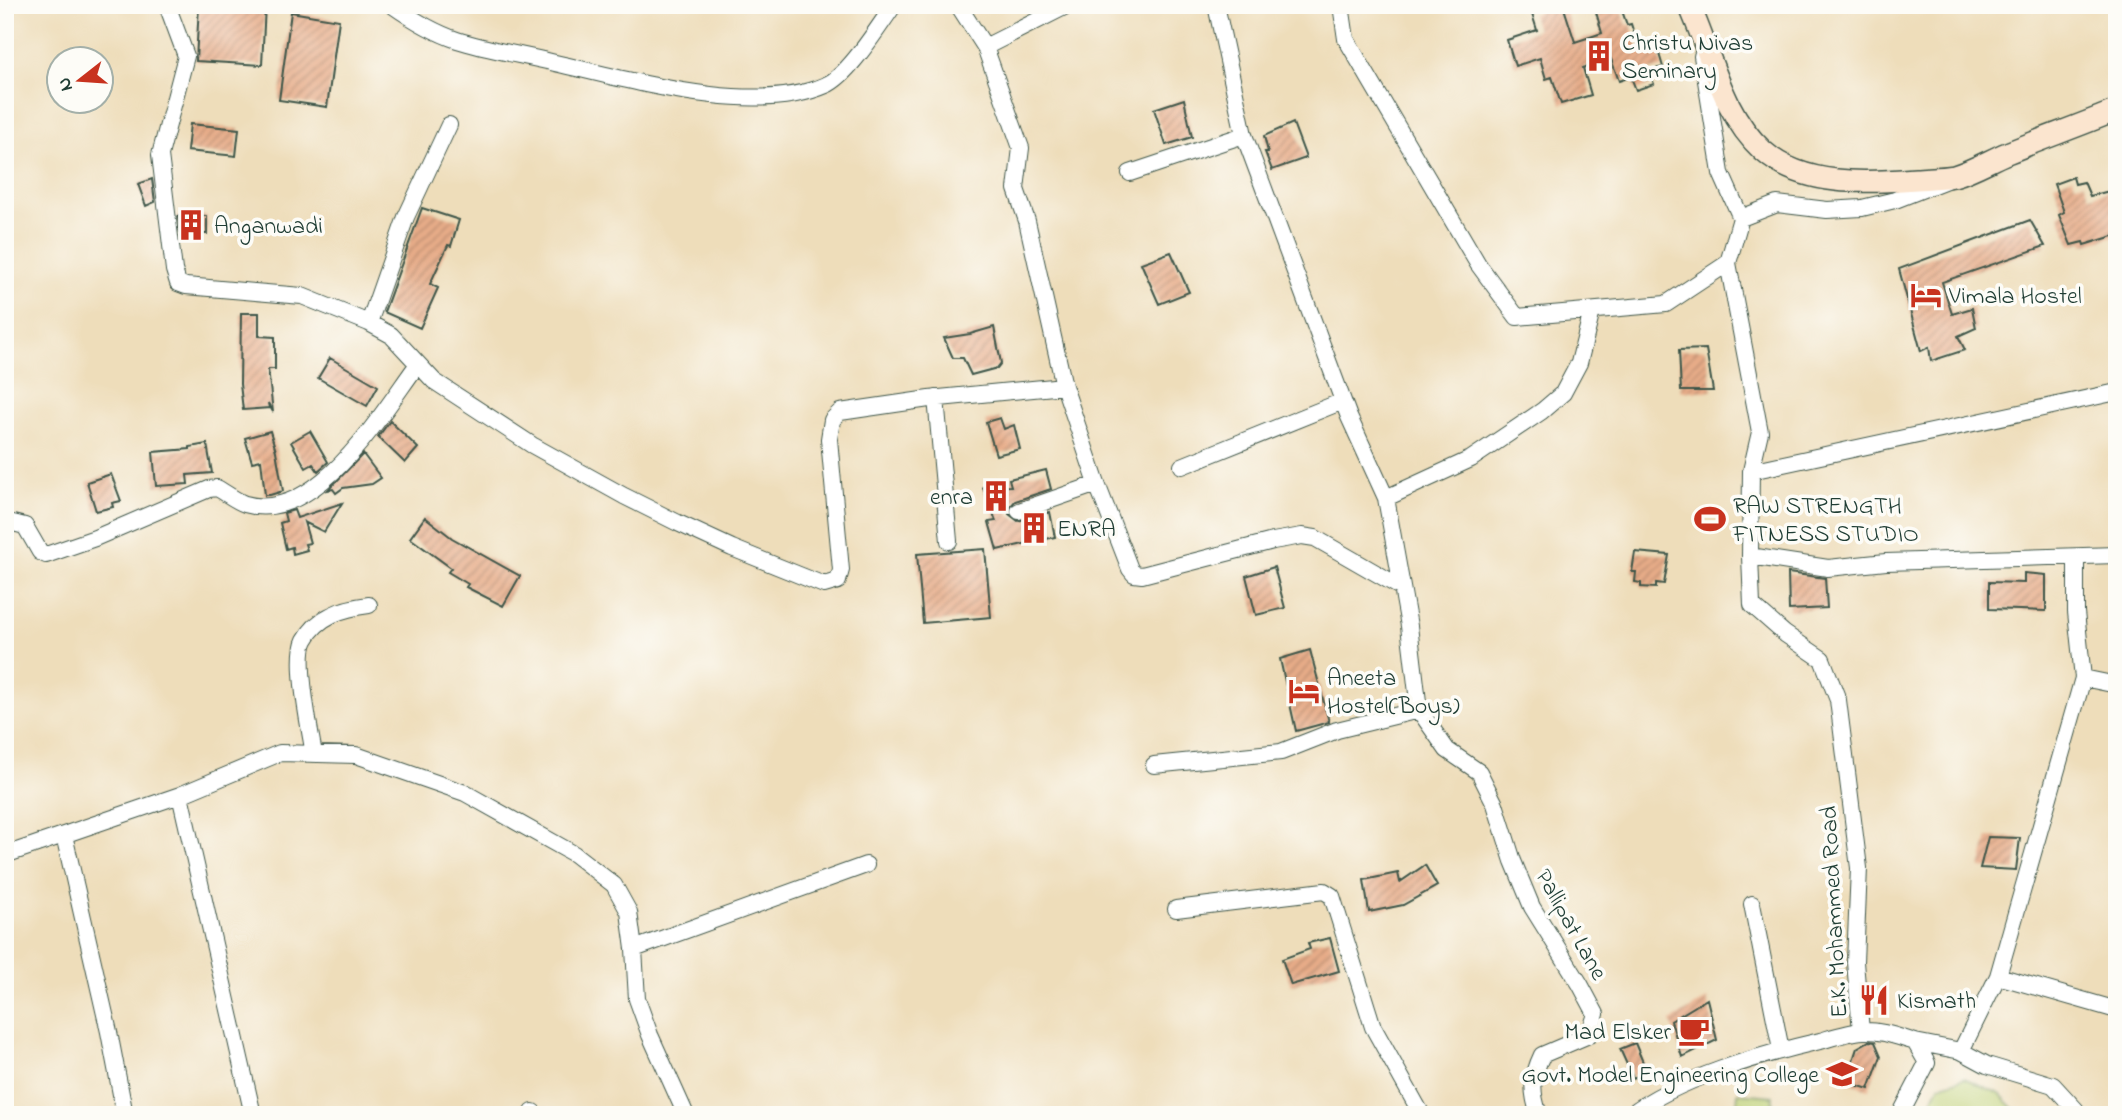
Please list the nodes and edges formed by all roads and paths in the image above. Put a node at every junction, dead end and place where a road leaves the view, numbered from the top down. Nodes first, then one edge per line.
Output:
1 (167, 5) edge
2 (392, 5) edge
3 (894, 5) edge
4 (958, 5) edge
5 (1068, 5) edge
6 (1216, 5) edge
7 (1341, 5) edge
8 (1692, 12) edge
9 (985, 47) junction
10 (2117, 110) edge
11 (449, 125) dead end
12 (1244, 135) junction
13 (1130, 173) dead end
14 (1954, 176) junction
15 (1741, 218) junction
16 (1728, 263) junction
17 (1592, 311) junction
18 (369, 323) junction
19 (418, 364) junction
20 (1064, 386) junction
21 (2117, 392) edge
22 (936, 398) junction
23 (1343, 401) junction
24 (1182, 466) dead end
25 (1751, 471) junction
26 (1097, 484) junction
27 (1386, 498) junction
28 (1019, 511) dead end
29 (5, 525) edge
30 (949, 541) dead end
31 (2117, 555) edge
32 (1749, 556) junction
33 (2076, 558) junction
34 (1402, 588) junction
35 (369, 606) dead end
36 (2082, 678) junction
37 (2117, 685) edge
38 (1419, 710) junction
39 (313, 754) junction
40 (1154, 765) dead end
41 (180, 795) junction
42 (64, 835) junction
43 (5, 847) edge
44 (866, 865) dead end
45 (1752, 904) dead end
46 (1176, 909) dead end
47 (634, 949) junction
48 (1998, 976) junction
49 (2117, 1010) edge
50 (1861, 1031) junction
51 (1915, 1042) junction
52 (1781, 1050) junction
53 (1961, 1051) junction
54 (125, 1115) edge
55 (253, 1115) edge
56 (686, 1115) edge
57 (1422, 1115) edge
58 (1539, 1115) edge
59 (1630, 1115) edge
60 (1900, 1115) edge
61 (2076, 1115) edge

1 - 18 street
2 - 3 street
4 - 9 street
5 - 9 street
6 - 12 street
7 - 17 street
8 - 14 main road
8 - 15 street
9 - 20 street
10 - 14 main road
11 - 18 street
12 - 13 street
12 - 23 street
14 - 15 street
15 - 16 street, E.K. Mohammed Road
16 - 17 street
16 - 25 street, E.K. Mohammed Road
17 - 27 street
18 - 19 street
19 - 22 street
19 - 29 street
20 - 22 street
20 - 26 street
21 - 25 street
22 - 30 street
23 - 24 street
23 - 27 street
25 - 32 street, E.K. Mohammed Road
26 - 28 street
26 - 34 street
27 - 34 street
31 - 33 street
32 - 33 street
32 - 50 street, E.K. Mohammed Road
33 - 36 street
34 - 38 street
35 - 39 street
36 - 37 street
36 - 48 street
38 - 40 street
38 - 58 street, Pallipat Lane
39 - 41 street
39 - 47 street
41 - 42 street
41 - 55 street
42 - 43 street
42 - 54 street
44 - 47 street
45 - 52 street
46 - 57 street
47 - 56 street
48 - 49 street
48 - 53 street
50 - 51 street
50 - 52 street
51 - 53 street
51 - 60 street
52 - 59 street
53 - 61 street

